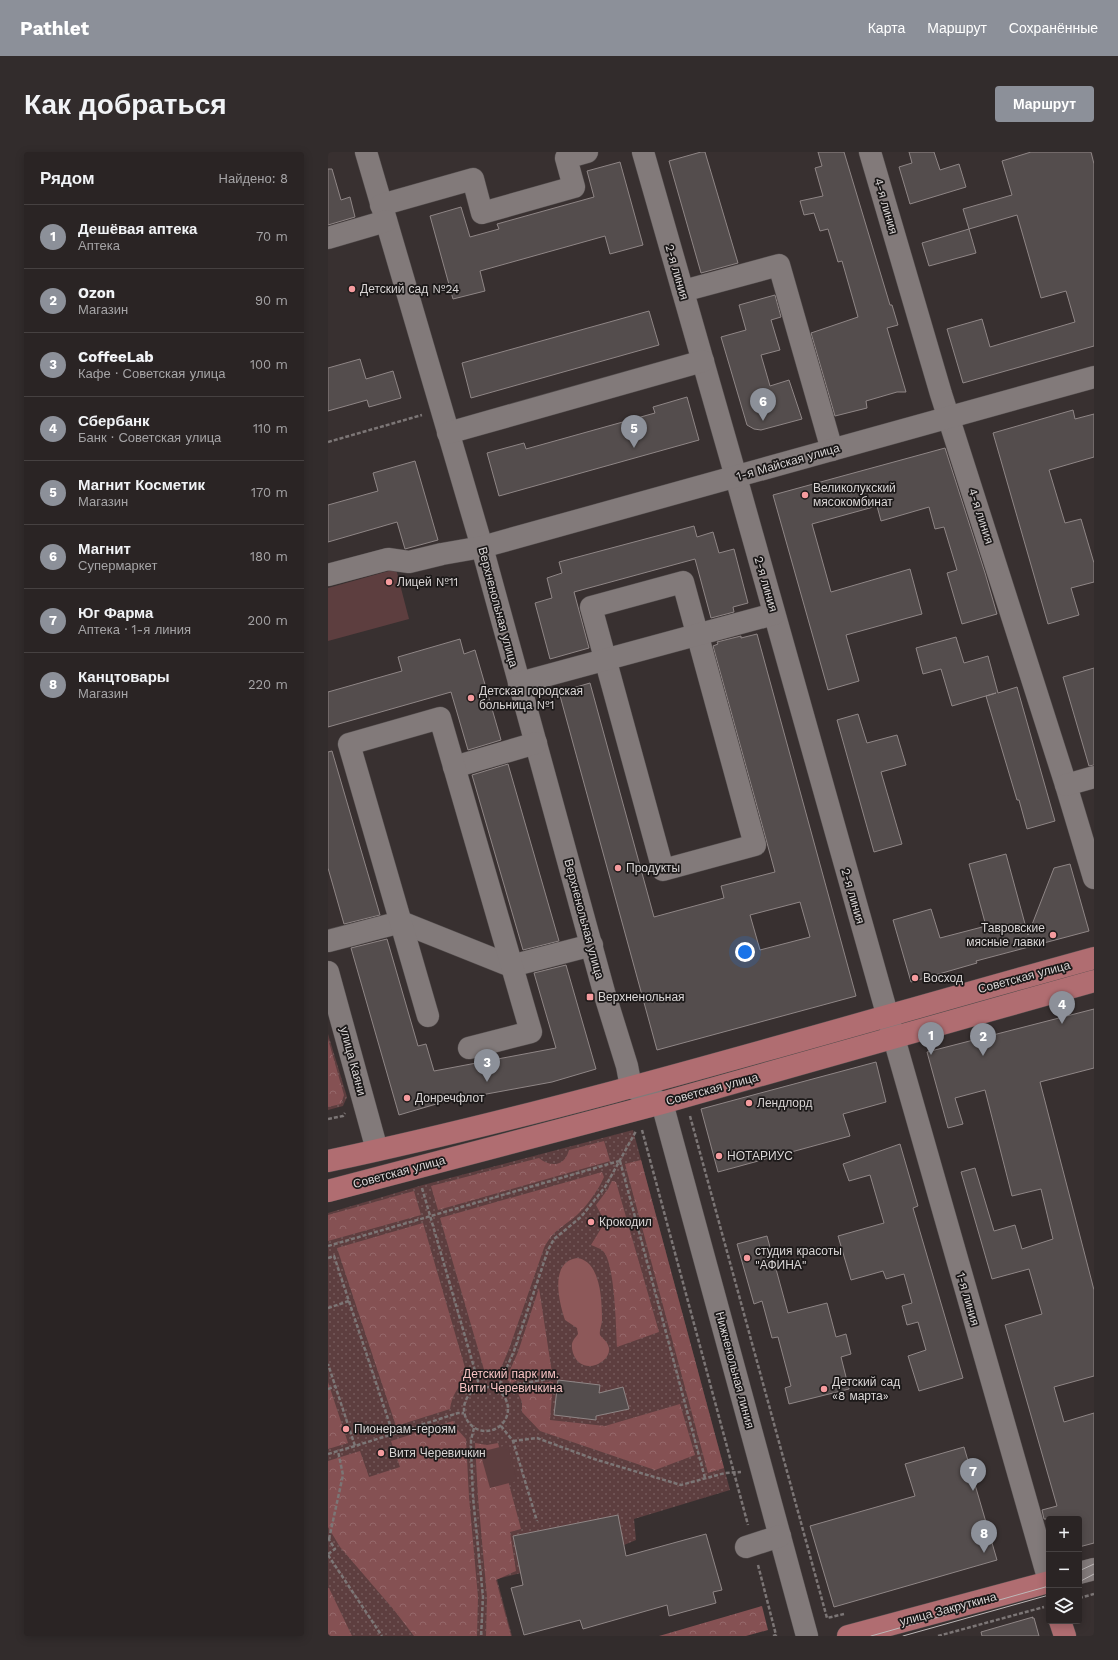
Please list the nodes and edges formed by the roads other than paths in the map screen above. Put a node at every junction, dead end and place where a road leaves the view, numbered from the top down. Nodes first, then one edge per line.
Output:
1 (366, 152) edge
2 (587, 152) edge
3 (643, 152) edge
4 (870, 152) edge
5 (383, 213) junction
6 (328, 238) edge
7 (683, 291) junction
8 (703, 361) junction
9 (1094, 377) edge
10 (949, 417) junction
11 (448, 433) junction
12 (832, 450) junction
13 (736, 477) junction
14 (482, 547) junction
15 (328, 575) edge
16 (774, 614) junction
17 (698, 634) junction
18 (605, 660) junction
19 (519, 683) junction
20 (536, 743) junction
21 (454, 767) junction
22 (1094, 777) edge
23 (1066, 784) junction
24 (1094, 878) edge
25 (401, 922) junction
26 (328, 941) edge
27 (592, 946) junction
28 (1094, 958) edge
29 (511, 966) junction
30 (328, 972) edge
31 (1094, 981) edge
32 (428, 1016) dead end
33 (888, 1016) junction
34 (894, 1038) junction
35 (469, 1048) dead end
36 (631, 1087) junction
37 (662, 1103) junction
38 (377, 1150) junction
39 (328, 1161) edge
40 (328, 1191) edge
41 (780, 1536) junction
42 (749, 1546) road end
43 (1094, 1569) edge
44 (1046, 1570) edge
45 (1082, 1572) edge
46 (1046, 1582) edge
47 (1061, 1624) edge
48 (808, 1636) edge
49 (848, 1636) edge
50 (1065, 1636) edge

1 - 5 street, Верхненольная улица
2 - 5 street
3 - 7 street, 2-я линия
4 - 10 street, 4-я линия
5 - 6 street
5 - 11 street, Верхненольная улица
7 - 8 street, 2-я линия
7 - 12 street
8 - 11 street
8 - 13 street, 2-я линия
9 - 10 street, 1-я Майская улица
10 - 12 street, 1-я Майская улица
10 - 23 street, 4-я линия
11 - 14 street, Верхненольная улица
12 - 13 street, 1-я Майская улица
13 - 14 street, 1-я Майская улица
13 - 16 street, 2-я линия
14 - 15 street, 1-я Майская улица
14 - 19 street, Верхненольная улица
16 - 17 street
16 - 33 street, 2-я линия
17 - 18 street
17 - 18 street
17 - 18 street
18 - 19 street
19 - 20 street, Верхненольная улица
20 - 21 street
20 - 27 street, Верхненольная улица
21 - 25 street
21 - 29 street
22 - 23 street
23 - 24 street, 4-я линия
25 - 26 street
25 - 29 street
25 - 32 street
27 - 29 street
27 - 36 street, Верхненольная улица
28 - 33 main road, Советская улица
29 - 35 street
30 - 38 street, улица Каяни
31 - 34 main road, Советская улица
33 - 34 street, 1-я линия
33 - 36 main road, Советская улица
34 - 37 main road, Советская улица
34 - 44 street, 1-я линия
36 - 37 street
36 - 38 main road, Советская улица
37 - 40 main road, Советская улица
37 - 41 street, Нижненольная линия
38 - 39 main road, Советская улица
41 - 42 street
41 - 48 street, Нижненольная линия
43 - 45 street
46 - 49 main road, улица Закруткина
47 - 50 main road

